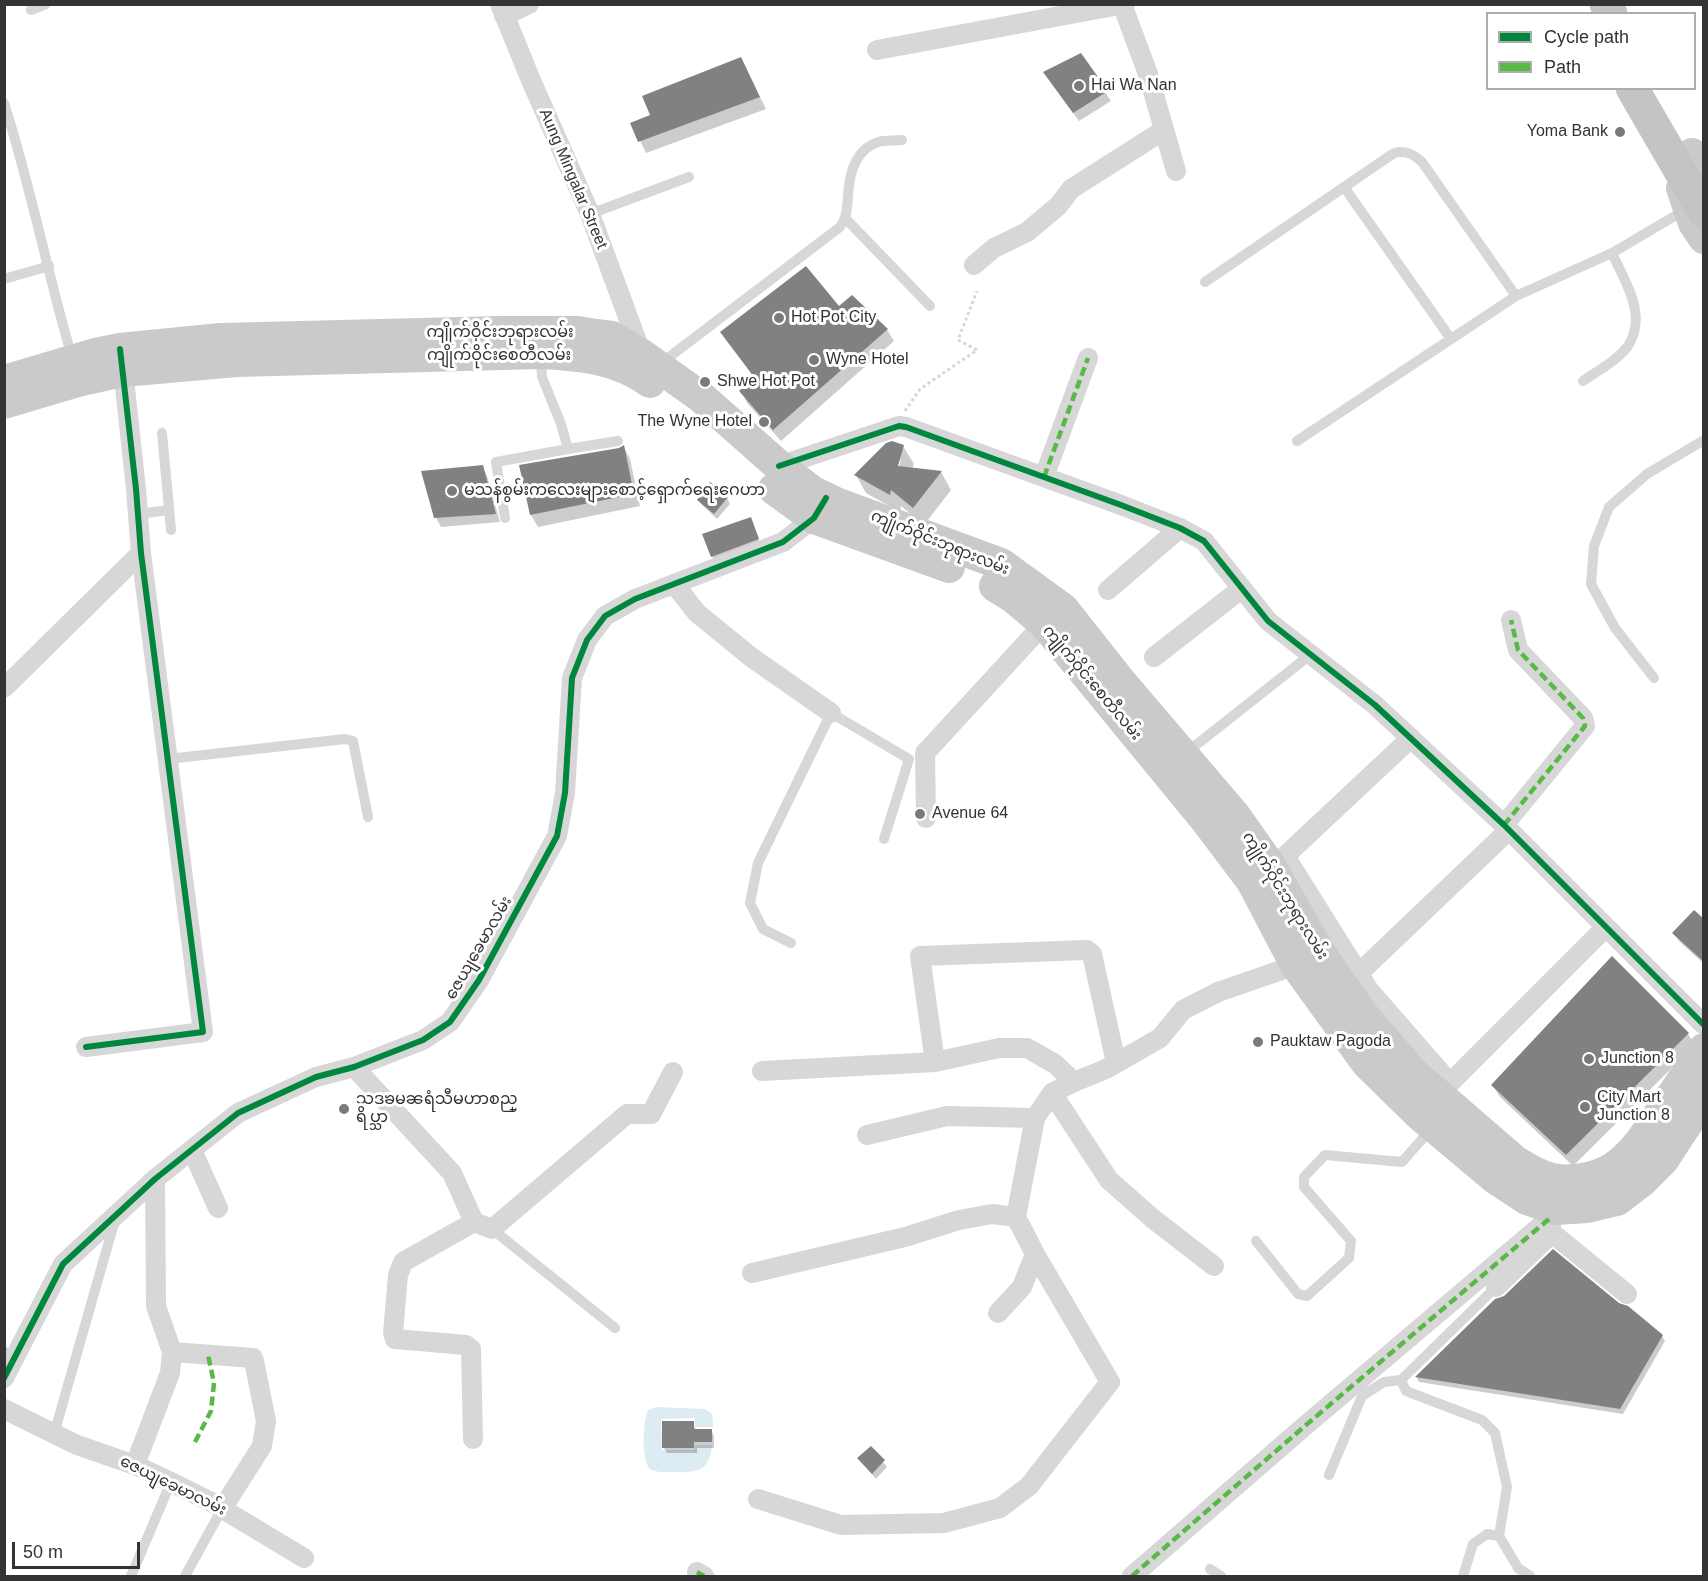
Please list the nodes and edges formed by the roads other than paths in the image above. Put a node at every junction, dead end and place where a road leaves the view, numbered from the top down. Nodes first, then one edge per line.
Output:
1 (46, 4) edge
2 (529, 4) edge
3 (1123, 5) edge
4 (30, 10) dead end
5 (502, 10) edge
6 (877, 50) dead end
7 (1634, 90) edge
8 (1655, 90) edge
9 (4, 103) edge
10 (6, 114) edge
11 (1164, 130) junction
12 (902, 140) dead end
13 (1693, 164) edge
14 (1176, 171) dead end
15 (689, 177) dead end
16 (1344, 187) junction
17 (1696, 210) edge
18 (590, 214) junction
19 (846, 219) junction
20 (1704, 238) edge
21 (1612, 253) junction
22 (974, 265) dead end
23 (49, 266) junction
24 (4, 279) edge
25 (1205, 282) dead end
26 (1516, 296) junction
27 (930, 306) dead end
28 (1451, 339) junction
29 (500, 343) junction
30 (541, 353) junction
31 (1088, 358) dead end
32 (122, 360) junction
33 (647, 366) junction
34 (75, 370) junction
35 (4, 381) edge
36 (1583, 381) dead end
37 (4, 403) edge
38 (162, 433) dead end
39 (1704, 440) edge
40 (618, 441) dead end
41 (1297, 441) dead end
42 (568, 449) junction
43 (779, 466) junction
44 (1044, 477) junction
45 (820, 508) junction
46 (169, 510) junction
47 (138, 514) junction
48 (505, 518) dead end
49 (1180, 528) junction
50 (171, 530) dead end
51 (141, 554) junction
52 (674, 584) junction
53 (1241, 589) junction
54 (1108, 590) dead end
55 (1052, 615) junction
56 (1511, 620) dead end
57 (1310, 655) junction
58 (1154, 657) dead end
59 (1654, 678) dead end
60 (4, 688) edge
61 (831, 713) junction
62 (1411, 738) junction
63 (168, 759) junction
64 (1184, 768) junction
65 (368, 817) dead end
66 (926, 818) dead end
67 (1506, 827) junction
68 (884, 839) dead end
69 (1605, 928) junction
70 (791, 943) dead end
71 (1307, 958) junction
72 (1358, 974) junction
73 (1704, 1025) edge
74 (86, 1047) dead end
75 (1704, 1049) edge
76 (935, 1062) junction
77 (1116, 1063) junction
78 (354, 1067) junction
79 (762, 1071) dead end
80 (673, 1072) dead end
81 (1074, 1082) junction
82 (1052, 1093) junction
83 (1704, 1097) edge
84 (1035, 1118) junction
85 (1433, 1127) junction
86 (867, 1135) dead end
87 (192, 1150) junction
88 (155, 1179) junction
89 (218, 1208) dead end
90 (1554, 1210) junction
91 (117, 1214) junction
92 (1016, 1217) junction
93 (483, 1225) junction
94 (1256, 1241) dead end
95 (1035, 1254) junction
96 (1214, 1266) dead end
97 (752, 1273) dead end
98 (1496, 1287) joint
99 (1627, 1294) dead end
100 (998, 1313) dead end
101 (615, 1328) dead end
102 (172, 1352) junction
103 (4, 1378) edge
104 (1401, 1380) junction
105 (4, 1409) edge
106 (54, 1434) junction
107 (473, 1439) dead end
108 (135, 1465) junction
109 (1329, 1475) dead end
110 (171, 1482) junction
111 (758, 1499) dead end
112 (222, 1509) junction
113 (1499, 1536) junction
114 (304, 1558) dead end
115 (1210, 1569) dead end
116 (131, 1576) edge
117 (185, 1576) edge
118 (1132, 1576) edge
119 (1221, 1576) edge
120 (1463, 1576) edge
121 (1530, 1576) edge

1 - 4 lane
2 - 5 street
3 - 6 street
3 - 11 street
5 - 18 street, Aung Mingalar Street
7 - 13 highway
8 - 13 highway
9 - 10 lane
10 - 23 lane
11 - 14 street
11 - 22 street
12 - 19 lane
13 - 17 highway
15 - 18 lane
16 - 25 lane
16 - 26 lane
16 - 28 lane
17 - 20 main road
17 - 21 lane
18 - 33 street, Aung Mingalar Street
19 - 27 lane
19 - 33 lane
21 - 26 lane
21 - 36 lane
23 - 24 lane
23 - 34 lane
26 - 28 lane
28 - 41 lane
29 - 30 main road, ကျိုက်ဝိုင်းစေတီလမ်း
29 - 32 main road, ကျိုက်ဝိုင်းဘုရားလမ်း
29 - 33 main road, ကျိုက်ဝိုင်းဘုရားလမ်း
30 - 33 main road, ကျိုက်ဝိုင်းစေတီလမ်း
30 - 42 lane
31 - 44 street
32 - 34 main road
32 - 47 street
33 - 43 main road, ကျိုက်ဝိုင်းဘုရားလမ်း
33 - 45 main road, ကျိုက်ဝိုင်းစေတီလမ်း
34 - 35 main road
34 - 37 main road
38 - 46 lane
39 - 59 lane
40 - 42 lane
42 - 48 lane
43 - 44 street
43 - 45 main road, ကျိုက်ဝိုင်းဘုရားလမ်း
44 - 49 street
45 - 52 street, ဇေယျခေမာလမ်း
45 - 55 main road, ကျိုက်ဝိုင်းစေတီလမ်း
46 - 47 lane
46 - 50 lane
47 - 51 street
49 - 53 street
49 - 54 street
51 - 60 street
51 - 63 street
52 - 61 street
52 - 78 street, ဇေယျခေမာလမ်း
53 - 57 street
53 - 58 street
55 - 64 main road, ကျိုက်ဝိုင်းစေတီလမ်း
55 - 66 street
56 - 67 street
57 - 62 street
57 - 64 lane
61 - 68 lane
61 - 70 lane
62 - 67 street
62 - 72 street
63 - 65 lane
63 - 74 street
64 - 71 main road, ကျိုက်ဝိုင်းဘုရားလမ်း
67 - 69 street
67 - 72 street
69 - 72 street
69 - 73 street
71 - 77 street
71 - 85 main road
71 - 90 main road, ကျိုက်ဝိုင်းဘုရားလမ်း
75 - 90 main road, ကျိုက်ဝိုင်းဘုရားလမ်း
76 - 77 street
76 - 79 street
76 - 81 street
77 - 81 street
78 - 87 street, ဇေယျခေမာလမ်း
78 - 93 street
80 - 93 street
81 - 82 street
82 - 84 street
82 - 96 street
83 - 90 main road
84 - 86 street
84 - 92 street
85 - 90 main road
85 - 94 lane
87 - 88 street, ဇေယျခေမာလမ်း
87 - 89 street
88 - 91 street, ဇေယျခေမာလမ်း
88 - 102 street
90 - 98 street
90 - 99 street
90 - 118 street
91 - 103 street, ဇေယျခေမာလမ်း
91 - 106 lane
92 - 95 street
92 - 97 street
93 - 101 lane
93 - 107 street
95 - 100 street
95 - 111 street
98 - 104 lane
102 - 108 street
102 - 112 street
104 - 109 lane
104 - 113 lane
105 - 106 street, ဇေယျခေမာလမ်း
106 - 108 street, ဇေယျခေမာလမ်း
108 - 110 street, ဇေယျခေမာလမ်း
110 - 112 street, ဇေယျခေမာလမ်း
110 - 116 lane
112 - 114 street, ဇေယျခေမာလမ်း
112 - 117 lane
113 - 120 lane
113 - 121 lane
115 - 119 lane

